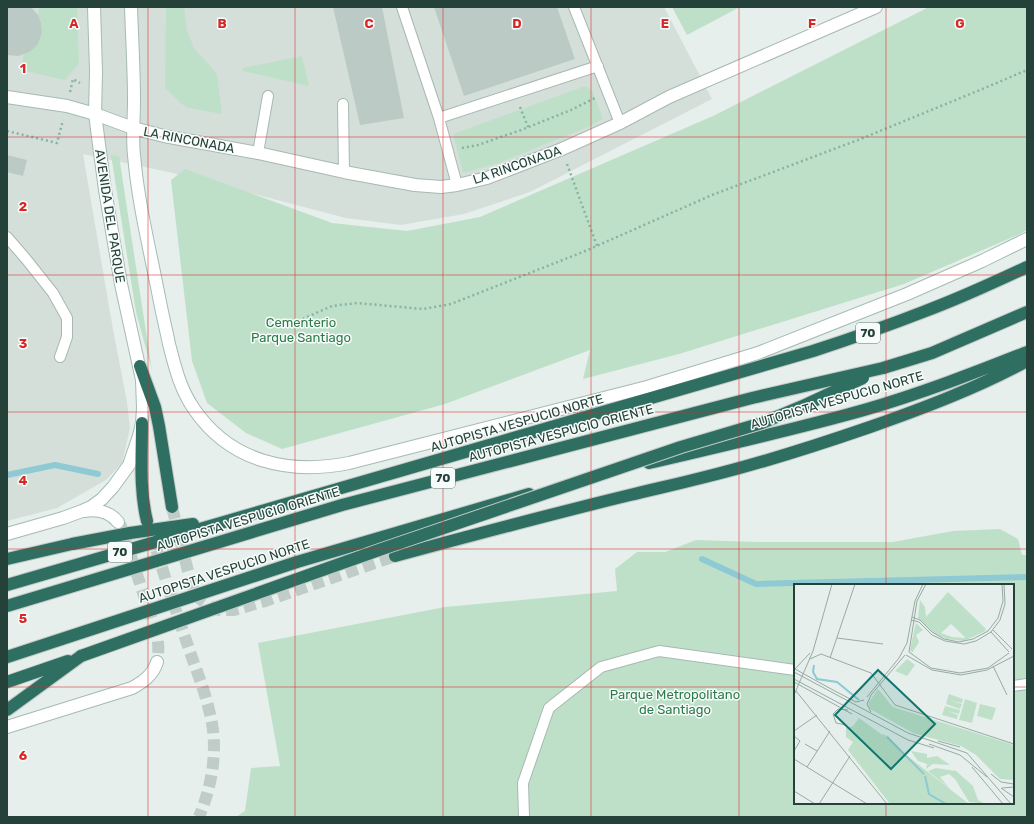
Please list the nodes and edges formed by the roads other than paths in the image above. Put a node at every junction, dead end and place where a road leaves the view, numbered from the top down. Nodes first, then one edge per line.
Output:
1 (94, 7) edge
2 (131, 7) edge
3 (402, 7) edge
4 (574, 7) edge
5 (876, 7) edge
6 (598, 66) junction
7 (268, 96) dead end
8 (7, 97) edge
9 (342, 104) dead end
10 (95, 114) junction
11 (439, 118) junction
12 (620, 123) junction
13 (133, 128) junction
14 (258, 153) junction
15 (344, 172) junction
16 (457, 185) junction
17 (7, 238) edge
18 (1027, 239) edge
19 (1027, 267) edge
20 (1027, 312) edge
21 (1027, 352) edge
22 (60, 357) dead end
23 (1027, 361) edge
24 (140, 366) junction
25 (883, 368) junction
26 (142, 423) junction
27 (172, 507) tunnel mouth
28 (82, 511) junction
29 (232, 519) junction
30 (147, 521) tunnel mouth
31 (118, 522) tunnel mouth
32 (7, 534) edge
33 (395, 556) tunnel mouth
34 (7, 559) edge
35 (7, 585) edge
36 (7, 606) edge
37 (81, 656) junction
38 (7, 657) edge
39 (157, 662) tunnel mouth
40 (794, 670) edge
41 (7, 682) edge
42 (1027, 684) edge
43 (1014, 686) edge
44 (7, 710) edge
45 (7, 727) edge
46 (524, 817) edge

1 - 10 street, AVENIDA DEL PARQUE
2 - 13 street
3 - 11 lane
4 - 6 lane
5 - 12 street, LA RINCONADA
6 - 11 lane
6 - 12 lane
7 - 14 lane
8 - 10 street, LA RINCONADA
9 - 15 lane
10 - 13 street, LA RINCONADA
10 - 24 street, AVENIDA DEL PARQUE
11 - 16 lane
12 - 16 street, LA RINCONADA
13 - 14 street, LA RINCONADA
13 - 18 street
14 - 15 street, LA RINCONADA
15 - 16 street, LA RINCONADA
17 - 22 lane
19 - 29 highway, AUTOPISTA VESPUCIO NORTE / 70
20 - 25 highway, AUTOPISTA VESPUCIO ORIENTE / 70
21 - 38 highway, AUTOPISTA VESPUCIO NORTE
23 - 33 highway
24 - 26 street, AVENIDA DEL PARQUE
24 - 27 highway
25 - 36 highway, AUTOPISTA VESPUCIO ORIENTE / 70, bridge
25 - 37 highway, bridge
26 - 28 street, AVENIDA DEL PARQUE
26 - 30 highway
28 - 31 street
28 - 32 street
29 - 34 highway
29 - 35 highway, AUTOPISTA VESPUCIO NORTE / 70
37 - 41 highway
37 - 44 highway
39 - 45 street
40 - 46 lane
42 - 43 lane

